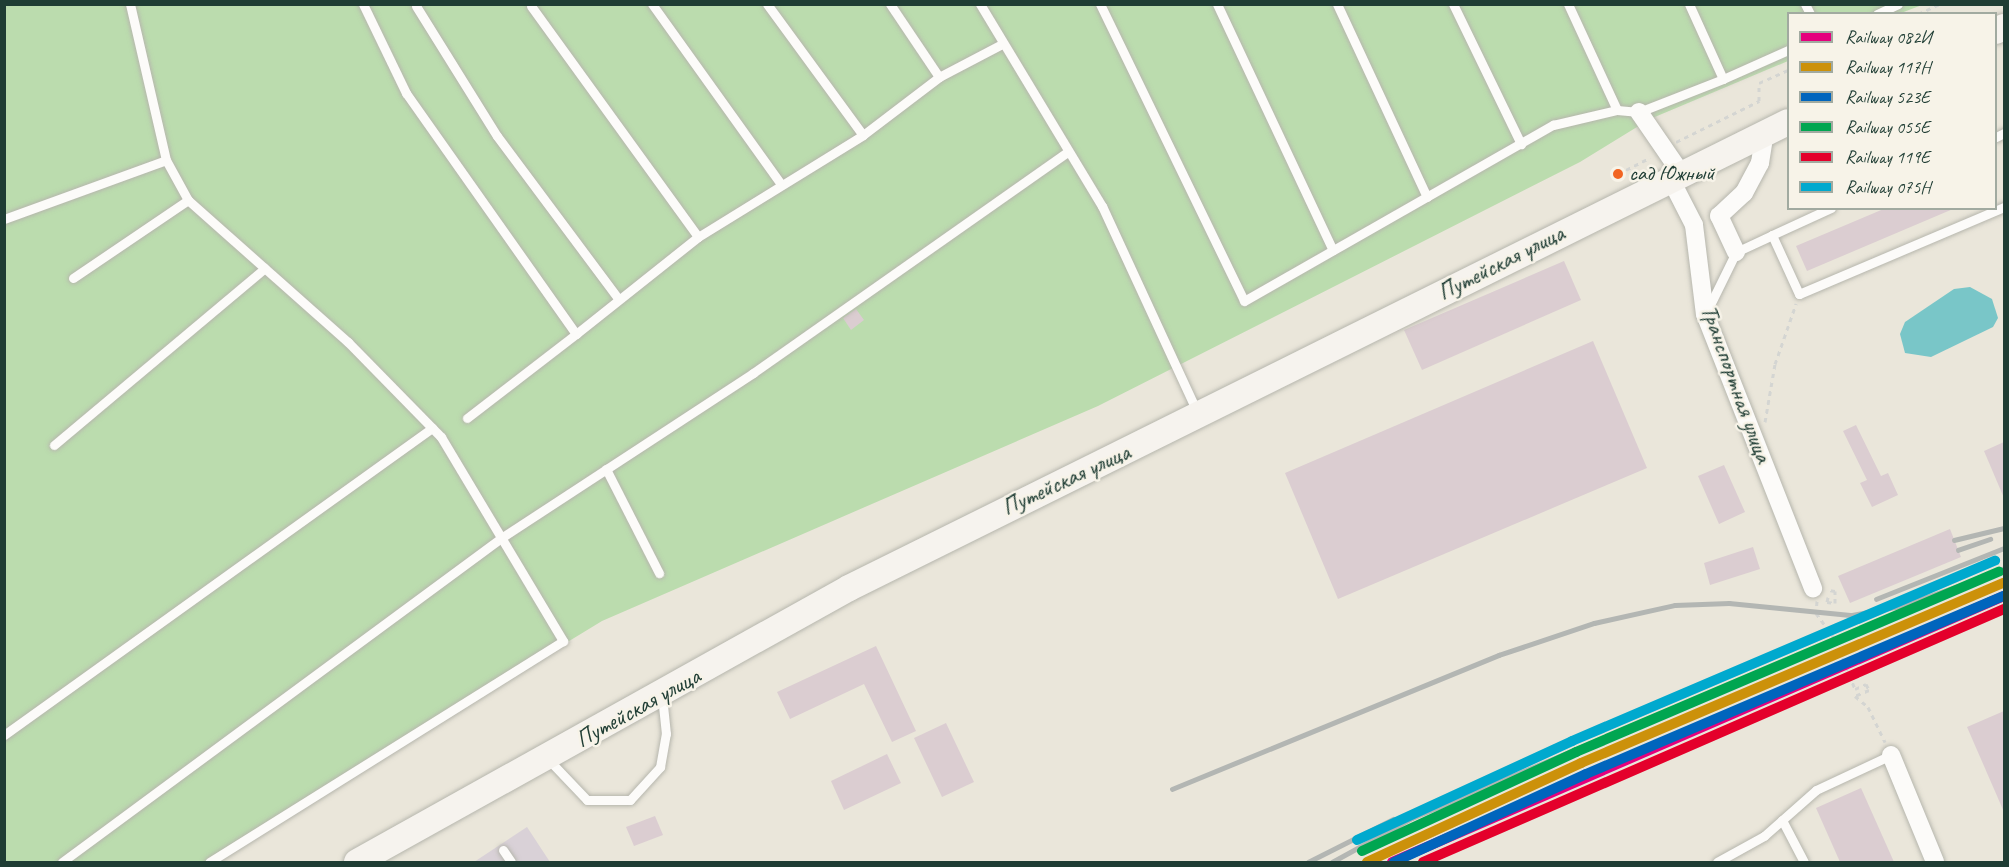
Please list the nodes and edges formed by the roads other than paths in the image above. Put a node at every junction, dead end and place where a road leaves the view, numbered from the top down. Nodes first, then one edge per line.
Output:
1 (130, 4) edge
2 (363, 4) edge
3 (651, 4) edge
4 (767, 4) edge
5 (890, 4) edge
6 (980, 4) edge
7 (1100, 4) edge
8 (1217, 4) edge
9 (1337, 4) edge
10 (1453, 4) edge
11 (1568, 4) edge
12 (1689, 4) edge
13 (1898, 4) edge
14 (416, 6) edge
15 (531, 6) dead end
16 (1887, 7) edge
17 (1000, 45) junction
18 (1787, 50) edge
19 (939, 77) junction
20 (1724, 79) junction
21 (1617, 110) junction
22 (1639, 112) junction
23 (1787, 122) edge
24 (1765, 133) junction
25 (863, 135) junction
26 (1521, 144) junction
27 (1068, 152) junction
28 (166, 160) junction
29 (1675, 176) junction
30 (780, 183) junction
31 (1427, 197) junction
32 (188, 200) junction
33 (1827, 210) edge
34 (1997, 210) edge
35 (1719, 216) junction
36 (4, 219) edge
37 (1694, 225) junction
38 (1772, 235) junction
39 (698, 237) junction
40 (1333, 250) junction
41 (1736, 252) junction
42 (265, 268) junction
43 (73, 278) dead end
44 (617, 297) junction
45 (1705, 314) junction
46 (576, 333) junction
47 (1199, 417) junction
48 (467, 418) dead end
49 (432, 428) junction
50 (54, 445) dead end
51 (606, 469) junction
52 (501, 538) junction
53 (660, 573) dead end
54 (1813, 588) road end
55 (662, 696) junction
56 (4, 735) edge
57 (1891, 755) joint
58 (547, 758) junction
59 (1782, 820) junction
60 (503, 850) dead end
61 (62, 862) edge
62 (209, 862) edge
63 (357, 862) edge
64 (511, 862) edge
65 (1717, 862) edge
66 (1804, 862) edge
67 (1935, 862) edge

1 - 28 lane
2 - 46 lane
3 - 30 lane
4 - 25 lane
5 - 19 lane
6 - 17 lane
7 - 40 lane
8 - 40 lane
9 - 31 lane
10 - 26 lane
11 - 21 lane
12 - 20 lane
13 - 16 lane
14 - 44 lane
15 - 39 lane
17 - 19 lane
17 - 27 lane
18 - 20 lane
19 - 25 lane
20 - 22 lane
21 - 22 lane
21 - 26 lane
22 - 29 street, Транспортная улица
23 - 24 main road, Путейская улица
24 - 29 main road, Путейская улица
24 - 35 street
25 - 30 lane
26 - 31 lane
27 - 47 lane
27 - 51 lane
28 - 32 lane
28 - 36 lane
29 - 37 street, Транспортная улица
29 - 47 main road, Путейская улица
30 - 39 lane
31 - 40 lane
32 - 42 lane
32 - 43 lane
33 - 38 lane
34 - 38 lane
35 - 37 street
35 - 41 street
37 - 45 street, Транспортная улица
38 - 41 lane
39 - 44 lane
41 - 45 lane
42 - 49 lane
42 - 50 lane
44 - 46 lane
45 - 54 street, Транспортная улица
46 - 48 lane
47 - 55 main road, Путейская улица
49 - 52 lane
49 - 56 lane
51 - 52 lane
51 - 53 lane
52 - 61 lane
52 - 62 lane
55 - 58 main road, Путейская улица
55 - 58 lane
57 - 59 lane
57 - 67 street
58 - 63 main road, Путейская улица
59 - 65 lane
59 - 66 lane
60 - 64 lane

